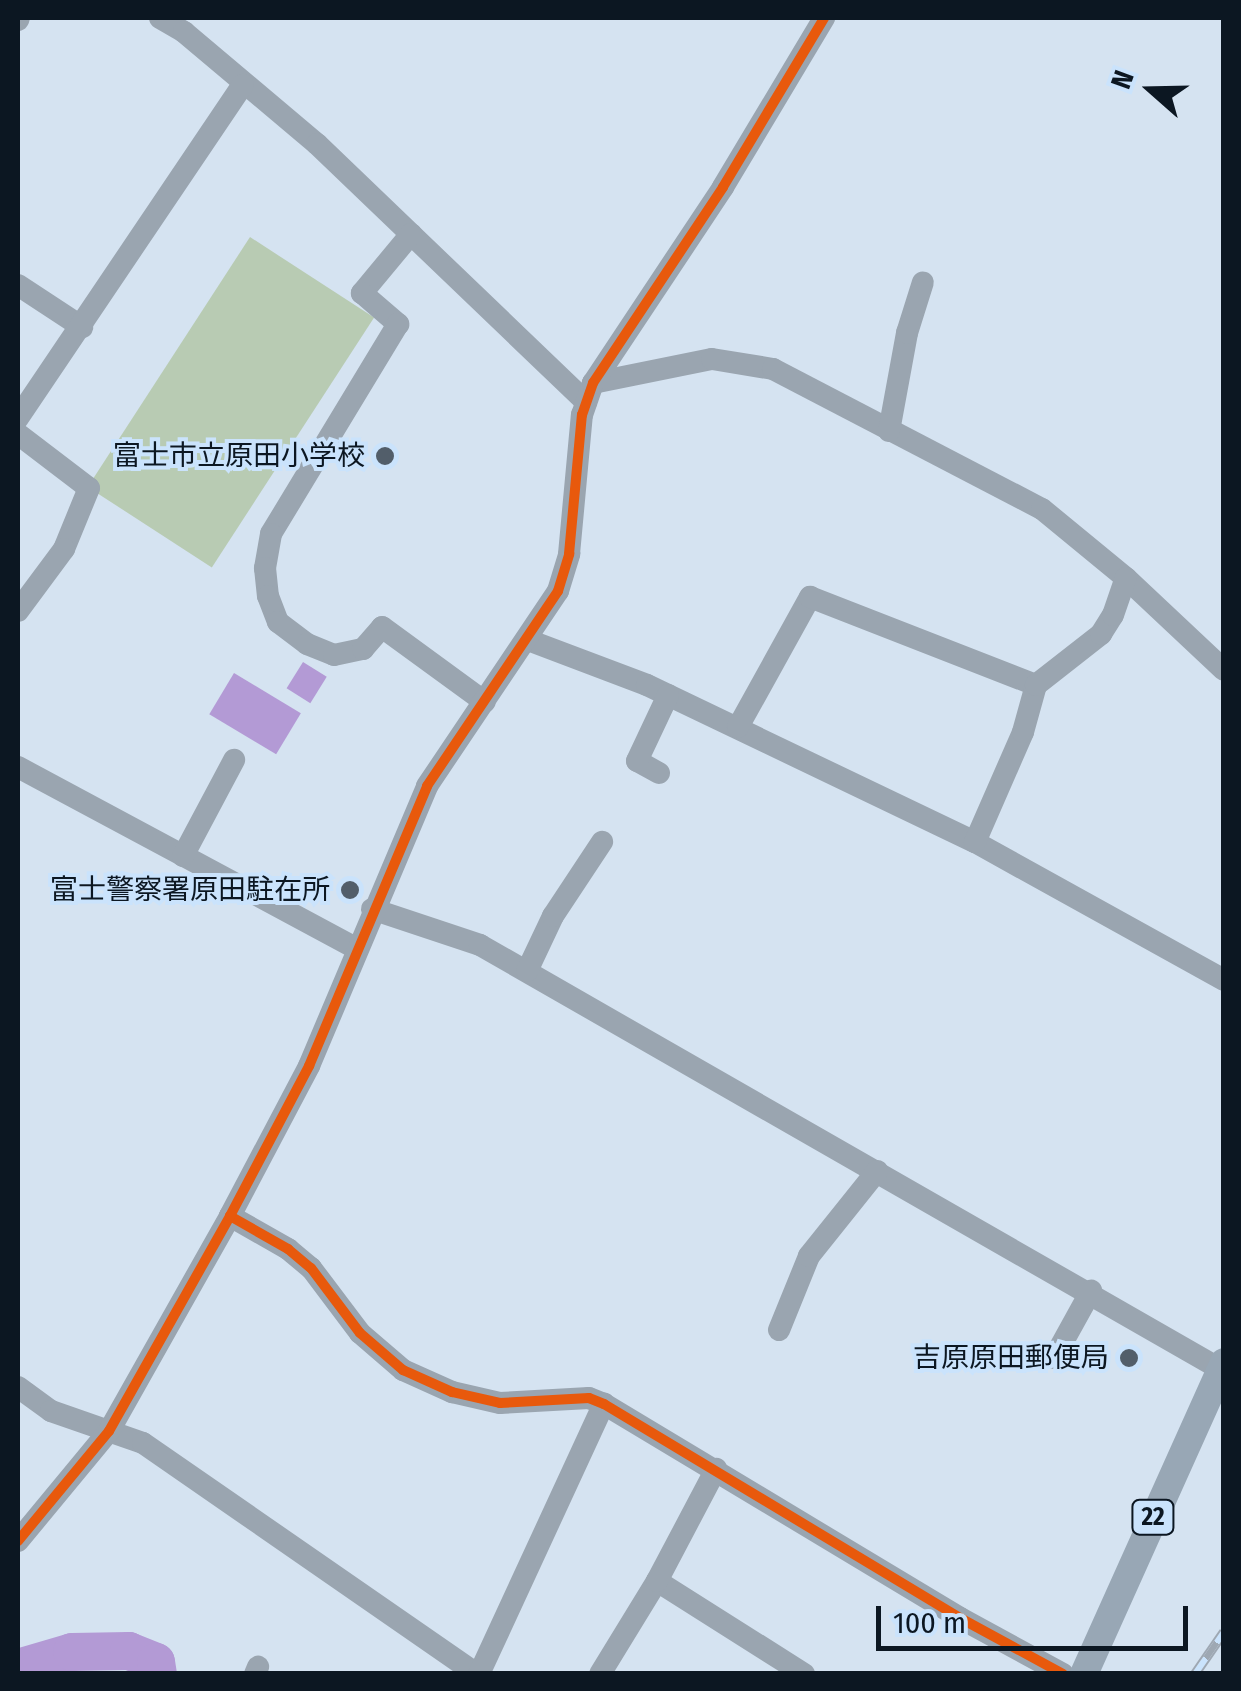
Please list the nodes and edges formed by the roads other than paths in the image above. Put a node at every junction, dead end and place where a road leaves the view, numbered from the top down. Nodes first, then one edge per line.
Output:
1 (160, 18) edge
2 (824, 18) edge
3 (243, 85) junction
4 (411, 234) junction
5 (923, 282) dead end
6 (18, 284) edge
7 (82, 327) junction
8 (589, 392) junction
9 (18, 418) edge
10 (890, 432) junction
11 (18, 434) edge
12 (1126, 578) junction
13 (18, 611) edge
14 (528, 640) junction
15 (1224, 670) edge
16 (1036, 686) junction
17 (668, 695) junction
18 (485, 702) junction
19 (738, 727) junction
20 (234, 760) dead end
21 (18, 767) edge
22 (659, 773) dead end
23 (602, 842) dead end
24 (974, 842) junction
25 (184, 856) junction
26 (372, 909) junction
27 (357, 950) junction
28 (528, 971) junction
29 (1224, 980) edge
30 (877, 1171) junction
31 (230, 1216) junction
32 (1091, 1291) junction
33 (779, 1330) dead end
34 (1054, 1358) dead end
35 (1222, 1365) edge
36 (18, 1387) edge
37 (604, 1404) junction
38 (109, 1431) junction
39 (716, 1469) junction
40 (18, 1541) edge
41 (657, 1581) junction
42 (478, 1674) edge
43 (600, 1674) edge
44 (804, 1674) edge
45 (1063, 1674) edge
46 (1084, 1674) edge

1 - 3 street
2 - 8 street
3 - 4 street
3 - 7 street
4 - 8 street
4 - 18 street
5 - 10 street
6 - 7 street
7 - 9 street
8 - 10 street
8 - 14 street
10 - 12 street
11 - 13 street
12 - 15 street
12 - 16 street
14 - 17 street
14 - 18 street
16 - 19 street
16 - 24 street
17 - 19 street
17 - 22 street
18 - 26 street
19 - 24 street
20 - 25 street
21 - 25 street
23 - 28 street
24 - 29 street
25 - 27 street
26 - 27 street
26 - 28 street
27 - 31 street
28 - 30 street
30 - 32 street
30 - 33 street
31 - 37 street
31 - 38 street
32 - 34 street
32 - 35 street
35 - 46 main road, 22
36 - 38 street
37 - 39 street
37 - 42 street
38 - 40 street
38 - 42 street
39 - 41 street
39 - 45 street
41 - 43 street
41 - 44 street

